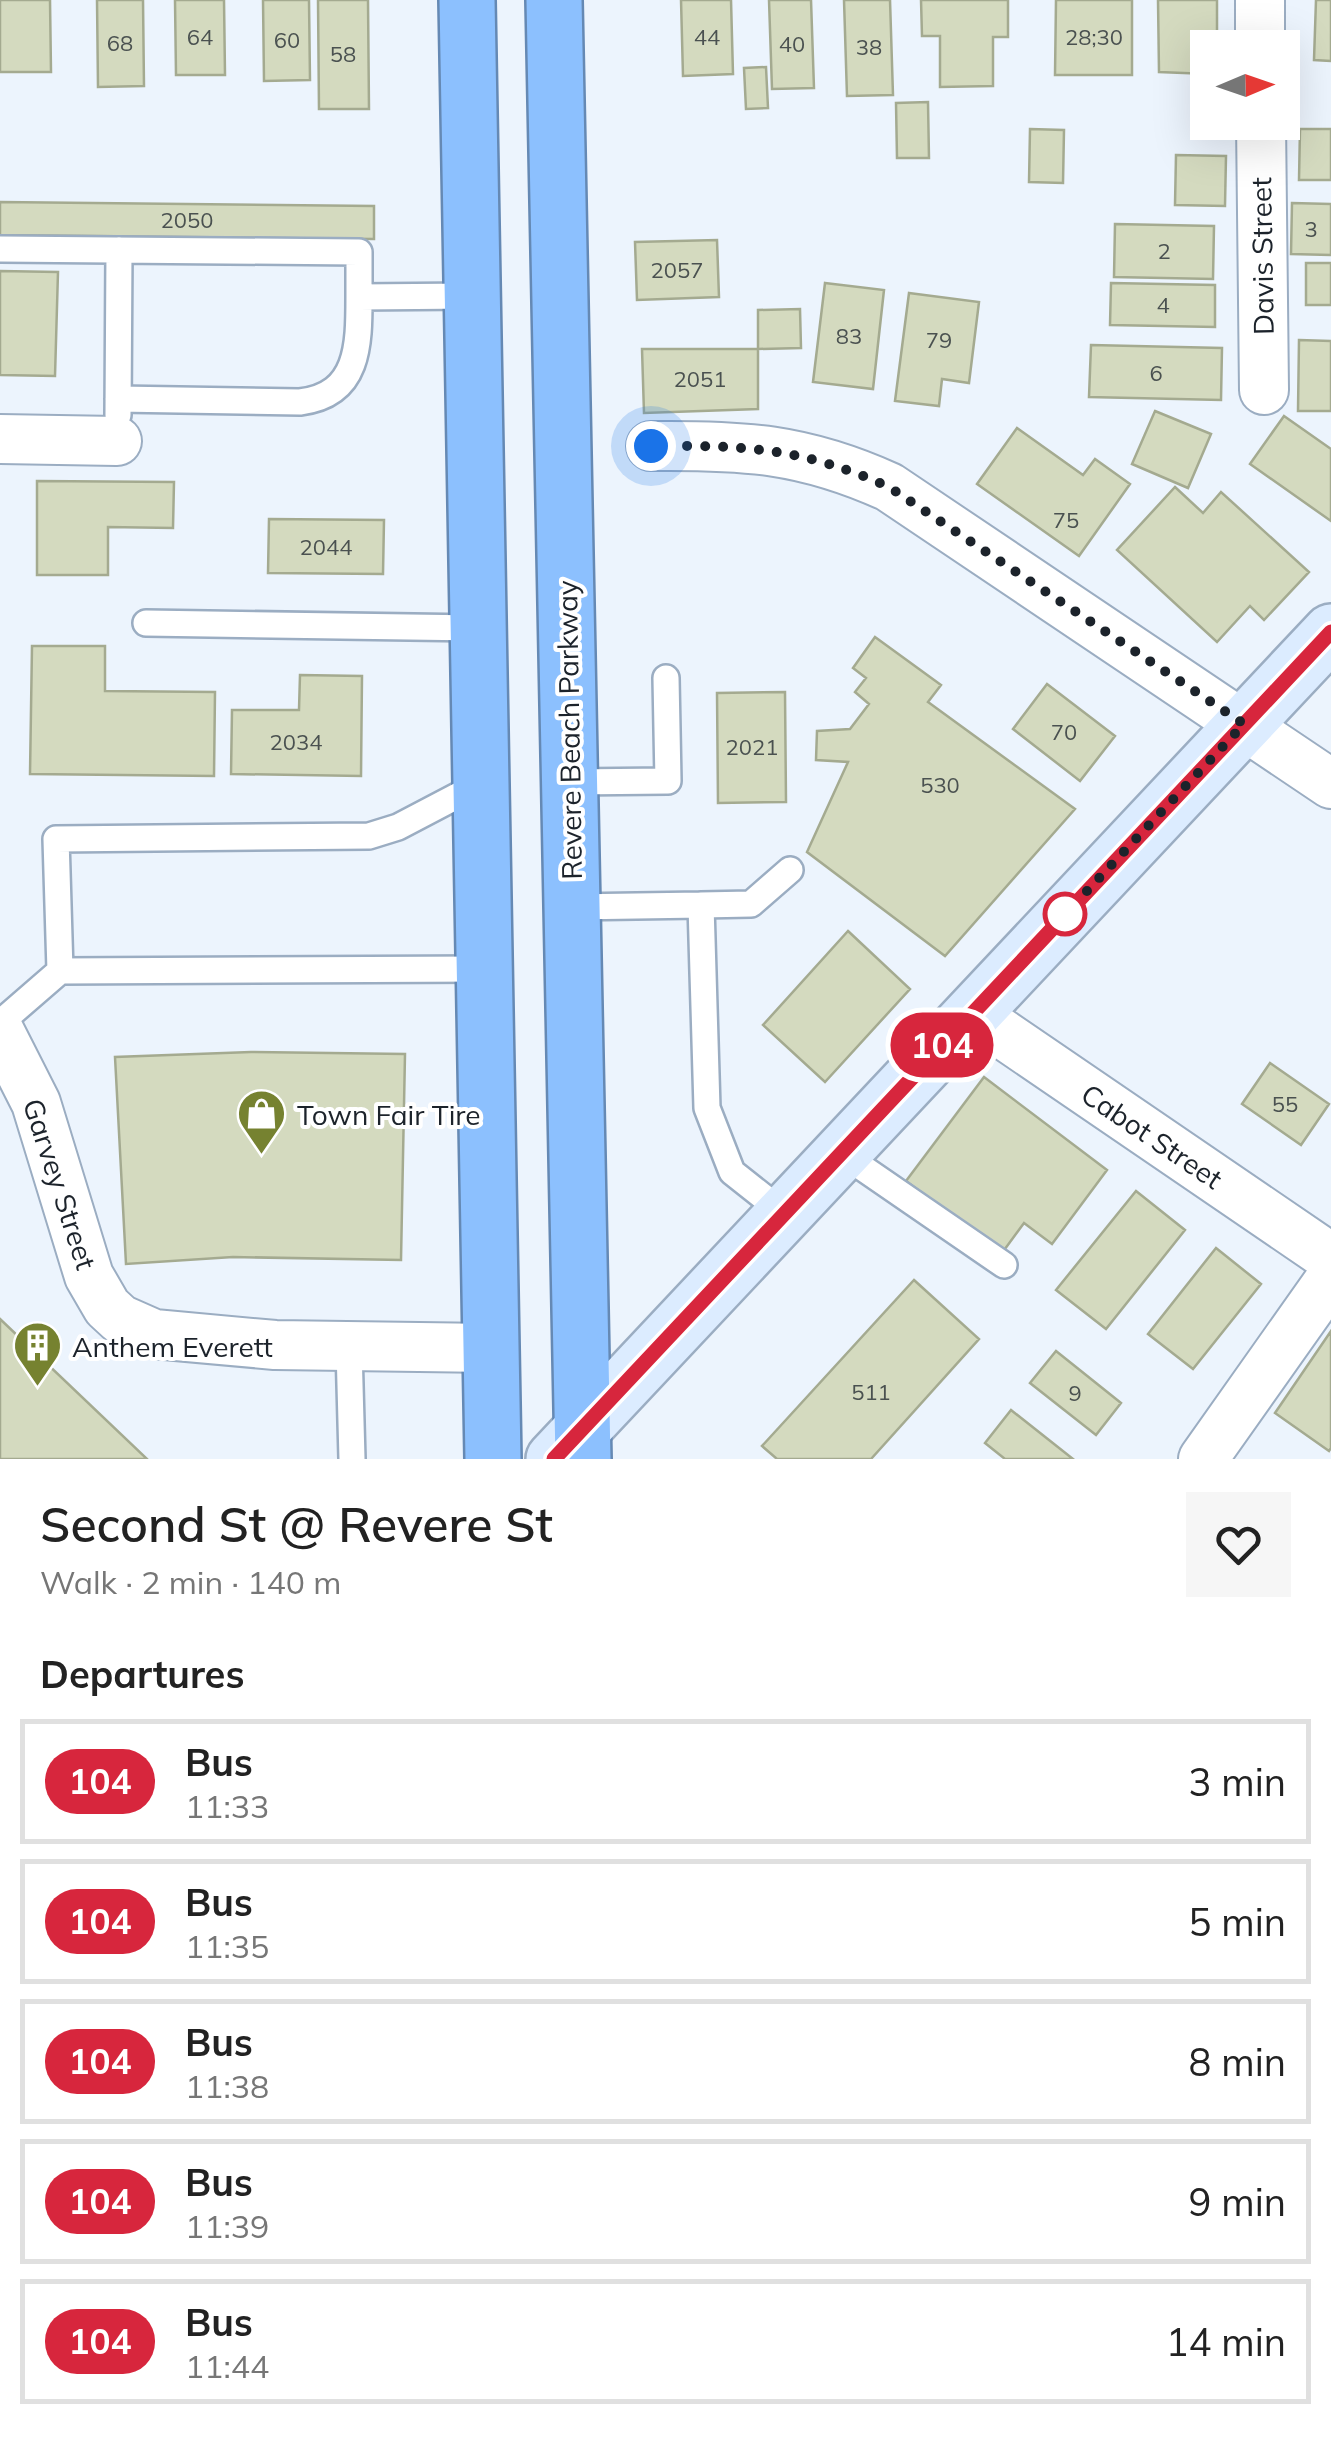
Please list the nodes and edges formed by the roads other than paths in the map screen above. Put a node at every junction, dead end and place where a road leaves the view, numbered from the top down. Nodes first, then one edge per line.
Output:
1 (466, 0) edge
2 (554, 0) edge
3 (1260, 0) edge
4 (1260, 30) edge
5 (1261, 140) edge
6 (0, 249) edge
7 (119, 250) junction
8 (472, 296) junction
9 (359, 297) junction
10 (1264, 390) dead end
11 (118, 420) junction
12 (0, 438) edge
13 (651, 446) dead end
14 (146, 624) dead end
15 (478, 628) junction
16 (1331, 632) edge
17 (666, 678) dead end
18 (1244, 724) junction
19 (570, 782) junction
20 (480, 784) junction
21 (1331, 784) edge
22 (790, 870) dead end
23 (701, 905) junction
24 (572, 907) junction
25 (484, 968) junction
26 (60, 970) junction
27 (972, 1014) junction
28 (0, 1023) edge
29 (0, 1032) edge
30 (841, 1153) junction
31 (785, 1214) junction
32 (1331, 1258) edge
33 (1004, 1265) dead end
34 (1331, 1278) edge
35 (349, 1348) junction
36 (491, 1348) junction
37 (573, 1449) edge
38 (352, 1459) edge
39 (493, 1459) edge
40 (1203, 1459) edge

1 - 8 highway
2 - 19 highway, Revere Beach Parkway
3 - 4 street
5 - 10 street, Davis Street
6 - 7 lane
7 - 9 lane
7 - 11 lane
8 - 9 lane
8 - 15 highway
9 - 11 lane
11 - 12 street
13 - 18 street
14 - 15 lane
15 - 20 highway
16 - 18 main road
17 - 19 lane
18 - 21 street
18 - 27 main road
19 - 24 highway, Revere Beach Parkway
20 - 25 highway
20 - 26 lane
22 - 23 lane
23 - 24 lane
23 - 31 lane
24 - 37 highway, Revere Beach Parkway
25 - 26 lane
25 - 36 highway
26 - 28 lane
27 - 30 main road
27 - 32 street, Cabot Street
29 - 35 street, Garvey Street
30 - 31 main road
30 - 33 lane
31 - 37 main road
34 - 40 street
35 - 36 street, Garvey Street
35 - 38 lane
36 - 39 highway

